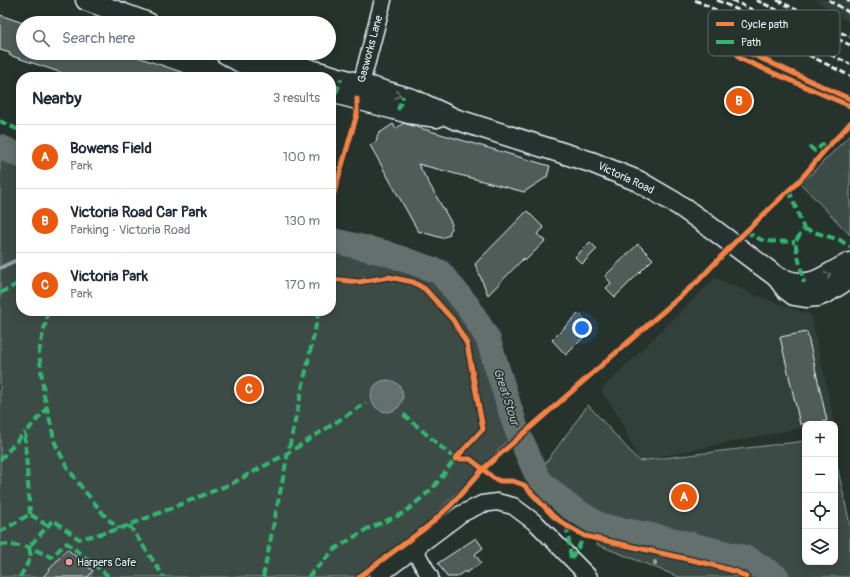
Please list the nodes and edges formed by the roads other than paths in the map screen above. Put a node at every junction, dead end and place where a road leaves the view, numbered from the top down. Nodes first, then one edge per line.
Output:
1 (86, 0) edge
2 (383, 0) edge
3 (129, 16) edge
4 (237, 60) edge
5 (272, 60) edge
6 (265, 72) edge
7 (305, 72) edge
8 (336, 84) edge
9 (336, 92) edge
10 (359, 92) junction
11 (850, 263) edge
12 (777, 277) junction
13 (850, 278) edge
14 (414, 550) junction
15 (377, 577) edge
16 (430, 577) edge
17 (589, 577) edge

1 - 3 street
2 - 10 street, Gasworks Lane
4 - 6 street
5 - 7 street
8 - 10 street
9 - 10 street
10 - 12 street, Victoria Road
12 -> 11 street, Victoria Road
12 - 13 street, Victoria Road
14 - 15 street
14 - 16 street
14 - 17 street

